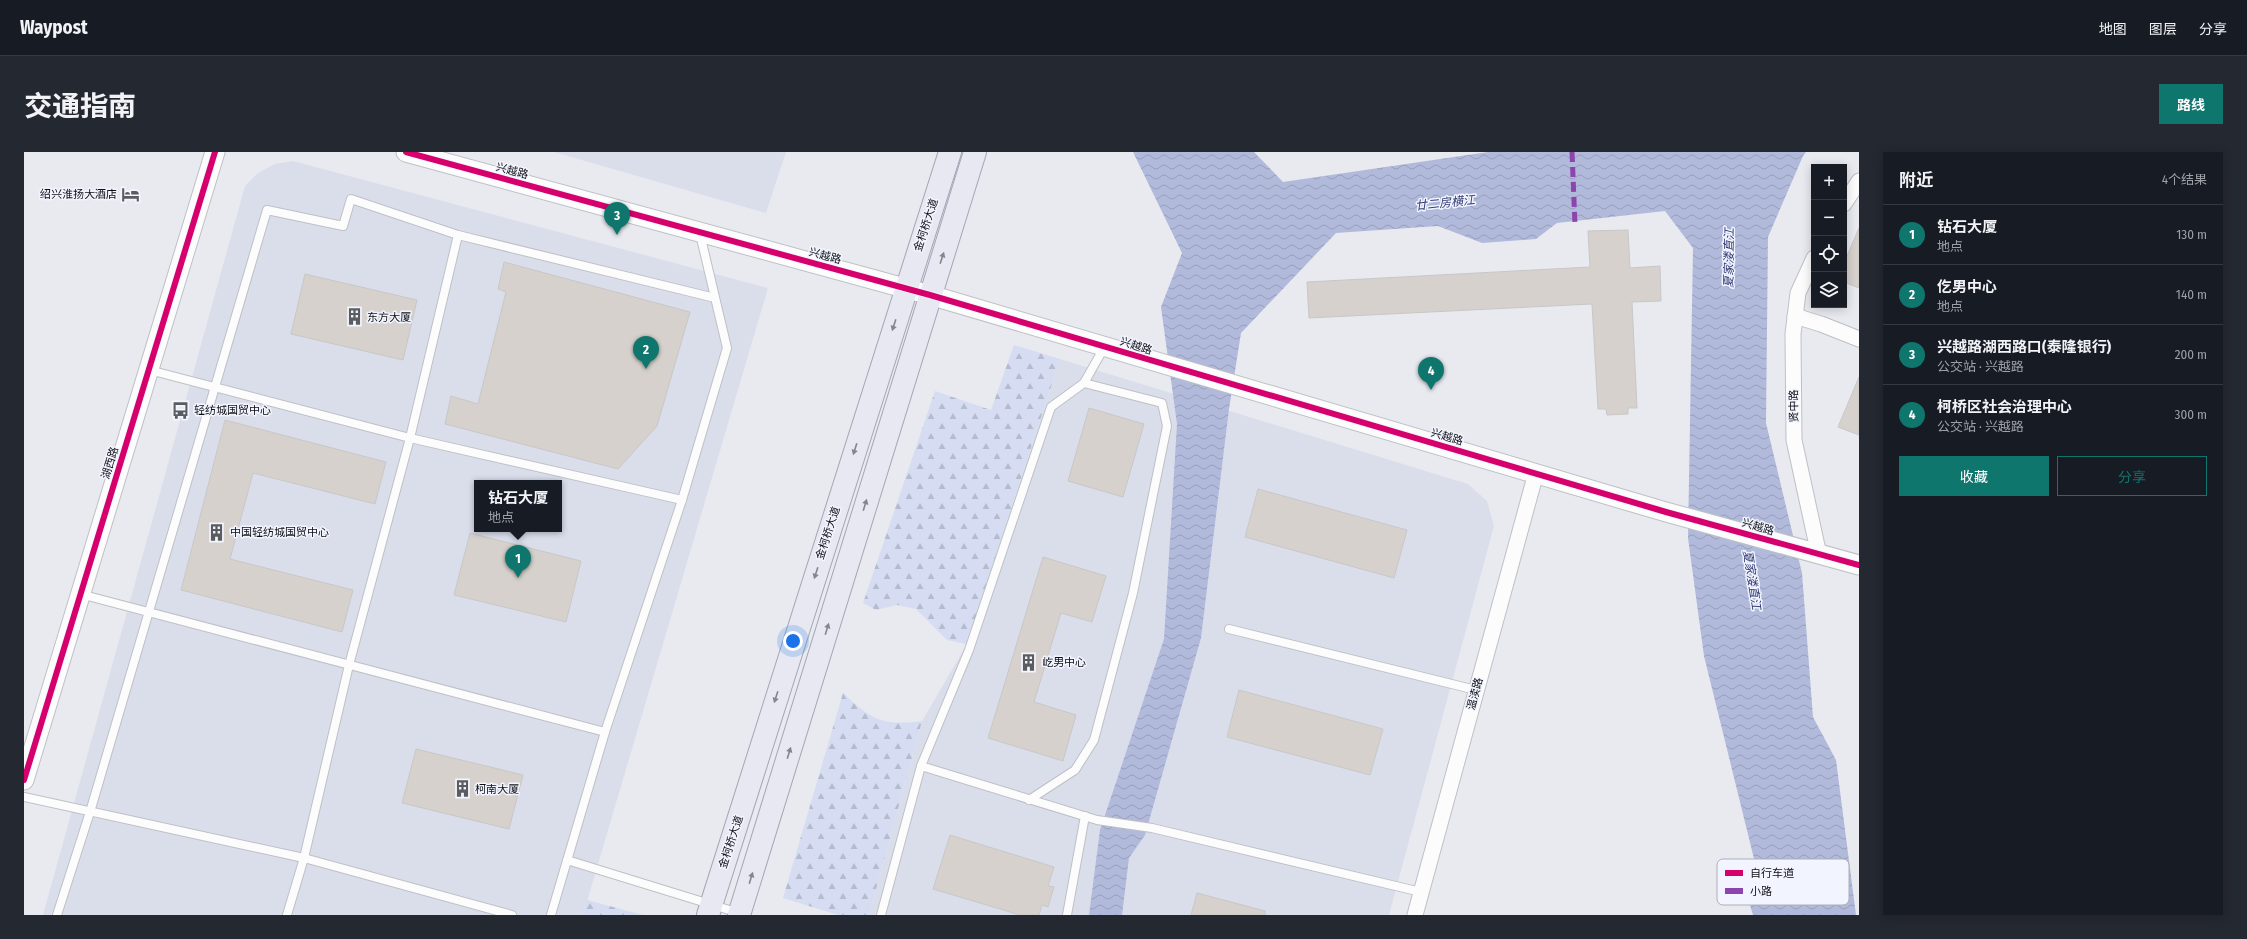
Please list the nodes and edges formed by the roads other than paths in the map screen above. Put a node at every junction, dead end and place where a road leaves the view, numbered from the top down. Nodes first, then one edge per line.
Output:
1 (215, 152) edge
2 (406, 152) edge
3 (950, 152) edge
4 (975, 152) edge
5 (1859, 181) edge
6 (1847, 200) edge
7 (700, 232) junction
8 (458, 235) junction
9 (1811, 265) edge
10 (906, 288) junction
11 (930, 295) junction
12 (715, 298) junction
13 (1795, 316) junction
14 (1859, 339) edge
15 (1105, 346) junction
16 (148, 370) junction
17 (1084, 383) junction
18 (215, 387) junction
19 (410, 438) junction
20 (1536, 473) junction
21 (682, 500) junction
22 (1813, 553) junction
23 (1859, 565) edge
24 (80, 594) junction
25 (148, 612) junction
26 (1229, 629) dead end
27 (349, 665) junction
28 (1476, 690) junction
29 (605, 732) junction
30 (921, 766) junction
31 (24, 780) edge
32 (24, 797) edge
33 (1029, 800) junction
34 (90, 812) junction
35 (1085, 816) junction
36 (304, 858) junction
37 (567, 860) junction
38 (1421, 892) junction
39 (709, 910) edge
40 (741, 914) edge
41 (57, 915) edge
42 (287, 915) edge
43 (512, 915) edge
44 (551, 915) edge
45 (881, 915) edge
46 (1067, 915) edge
47 (1415, 915) edge

1 - 16 street, 湖西路
2 - 7 street, 兴越路
3 - 10 main road, 金柯桥大道
11 -> 4 main road
5 - 6 street
7 - 10 street, 兴越路
7 - 12 lane
8 - 12 lane
8 - 18 lane
8 - 19 lane
9 - 13 street, 贤中路
10 - 11 street, 兴越路
10 -> 39 main road, 金柯桥大道
11 - 15 street, 兴越路
40 -> 11 main road
12 - 21 lane
13 - 14 street
13 - 22 street, 贤中路
15 - 17 lane
15 - 20 street, 兴越路
16 - 18 lane
16 - 24 street, 湖西路
17 - 30 lane
17 - 33 lane
18 - 19 lane
18 - 25 lane
19 - 21 lane
19 - 27 lane
20 - 22 street, 兴越路
20 - 28 street, 温渎路
21 - 29 lane
22 - 23 street, 兴越路
24 - 25 lane
24 - 31 street, 湖西路
25 - 27 lane
25 - 34 lane
26 - 28 lane
27 - 29 lane
27 - 36 lane
28 - 38 street, 温渎路
29 - 37 lane
30 - 33 lane
30 - 45 lane
32 - 34 lane
33 - 35 lane
34 - 36 lane
34 - 41 lane
35 - 38 lane
35 - 46 lane
36 - 42 lane
36 - 43 lane
37 - 39 lane
37 - 44 lane
38 - 47 street, 温渎路
39 - 40 lane

